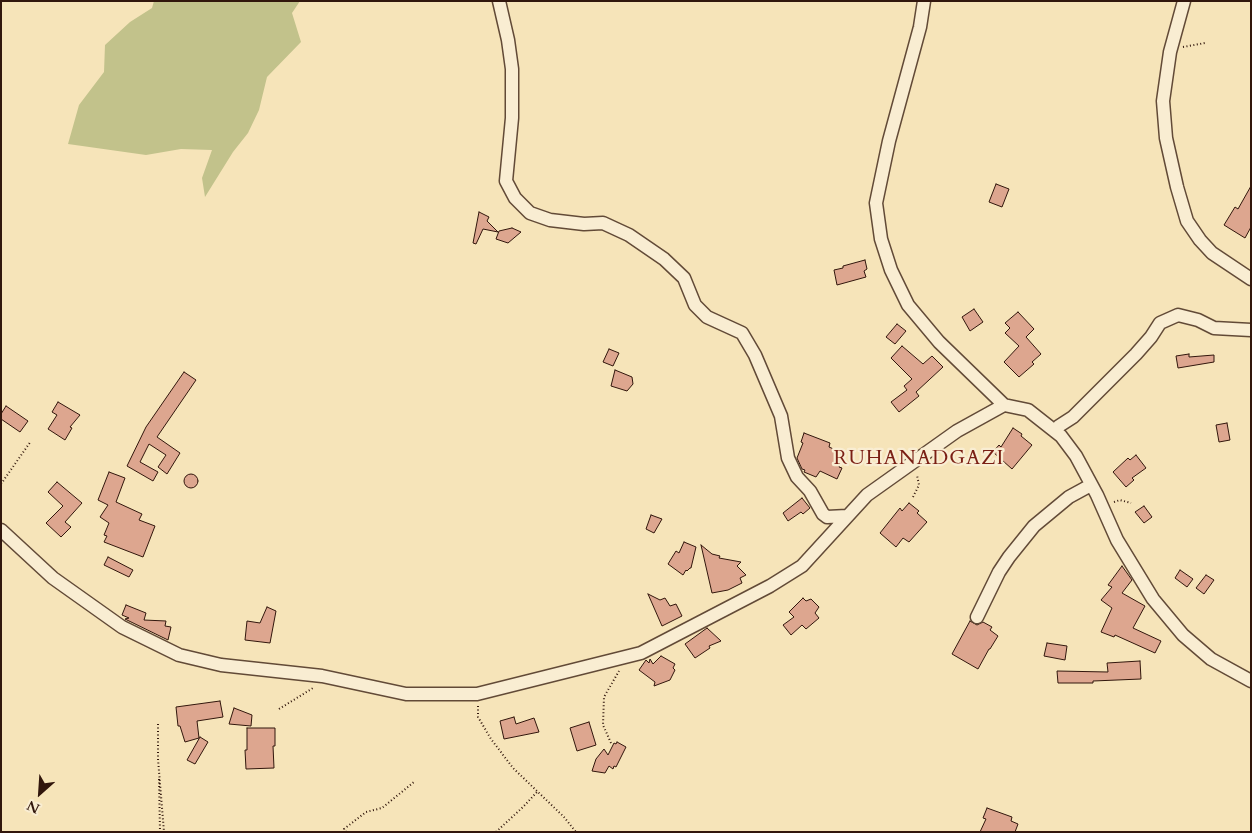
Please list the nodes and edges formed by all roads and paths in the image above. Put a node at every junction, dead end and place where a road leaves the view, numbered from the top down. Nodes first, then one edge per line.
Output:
1 (499, 1) edge
2 (924, 1) edge
3 (1184, 1) edge
4 (1205, 43) dead end
5 (1171, 49) junction
6 (1251, 279) edge
7 (1251, 330) edge
8 (1004, 405) junction
9 (1055, 431) junction
10 (31, 441) dead end
11 (921, 457) junction
12 (1, 484) edge
13 (1091, 485) junction
14 (913, 497) dead end
15 (1131, 503) dead end
16 (1102, 506) junction
17 (847, 516) junction
18 (1, 530) edge
19 (977, 617) dead end
20 (628, 656) junction
21 (333, 678) junction
22 (1251, 681) edge
23 (477, 694) junction
24 (279, 710) dead end
25 (158, 724) dead end
26 (611, 743) dead end
27 (158, 759) junction
28 (414, 782) dead end
29 (537, 792) junction
30 (160, 832) edge
31 (164, 832) edge
32 (346, 832) edge
33 (496, 832) edge
34 (576, 832) edge

1 - 17 street
2 - 8 street
3 - 5 street
4 - 5 path
5 - 6 street
7 - 9 street
8 - 9 street
8 - 11 street
9 - 13 street
10 - 12 path
11 - 14 path
11 - 17 street
13 - 16 street
13 - 19 street
15 - 16 path
16 - 22 street
17 - 20 street
18 - 21 street
20 - 23 street
20 - 26 path
21 - 23 street
21 - 24 path
23 - 29 path
25 - 27 path
27 - 30 path
27 - 31 path
28 - 32 path
29 - 33 path
29 - 34 path

